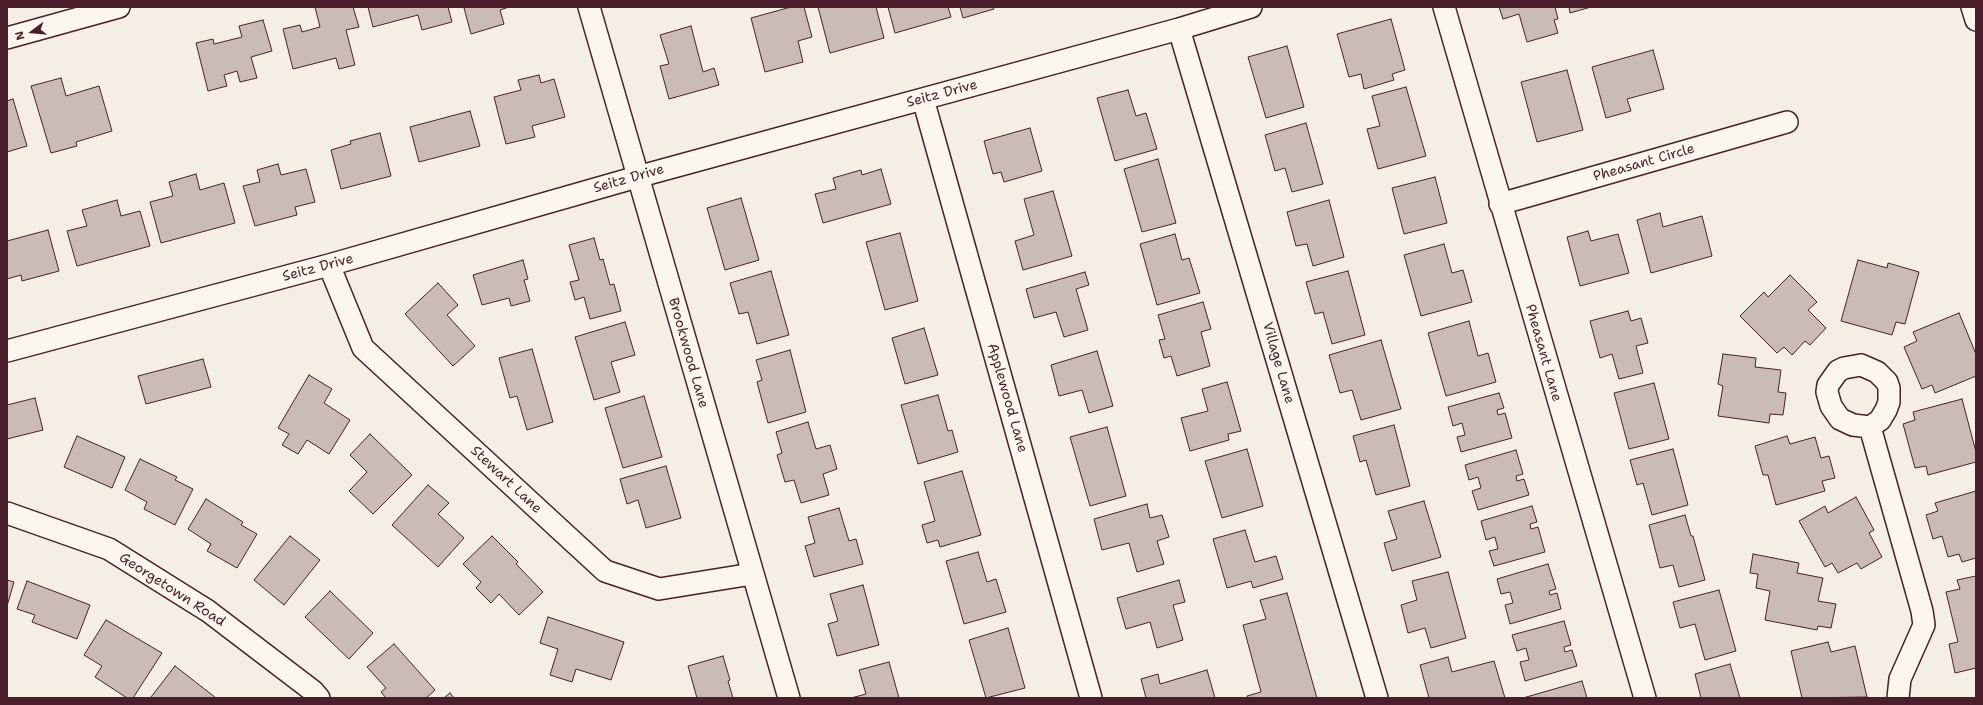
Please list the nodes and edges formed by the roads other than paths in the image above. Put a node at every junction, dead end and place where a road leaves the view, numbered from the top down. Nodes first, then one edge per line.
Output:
1 (119, 7) edge
2 (590, 7) edge
3 (1251, 7) edge
4 (1444, 7) edge
5 (1972, 7) edge
6 (1976, 20) edge
7 (1179, 28) junction
8 (7, 38) edge
9 (923, 99) junction
10 (1787, 122) dead end
11 (637, 177) junction
12 (1500, 204) junction
13 (329, 265) junction
14 (7, 351) edge
15 (1870, 427) dead end
16 (7, 513) edge
17 (752, 574) junction
18 (319, 698) edge
19 (789, 698) edge
20 (1092, 698) edge
21 (1377, 698) edge
22 (1645, 698) edge
23 (1898, 698) edge

1 - 8 street
2 - 11 street, Brookwood Lane
3 - 7 street, Seitz Drive
4 - 12 street, Pheasant Lane
5 - 6 street
7 - 9 street, Seitz Drive
7 - 21 street, Village Lane
9 - 11 street, Seitz Drive
9 - 20 street, Applewood Lane
10 - 12 street, Pheasant Circle
11 - 13 street, Seitz Drive
11 - 17 street, Brookwood Lane
12 - 22 street, Pheasant Lane
13 - 14 street, Seitz Drive
13 - 17 street, Stewart Lane
15 - 23 street
16 - 18 street, Georgetown Road
17 - 19 street, Brookwood Lane

